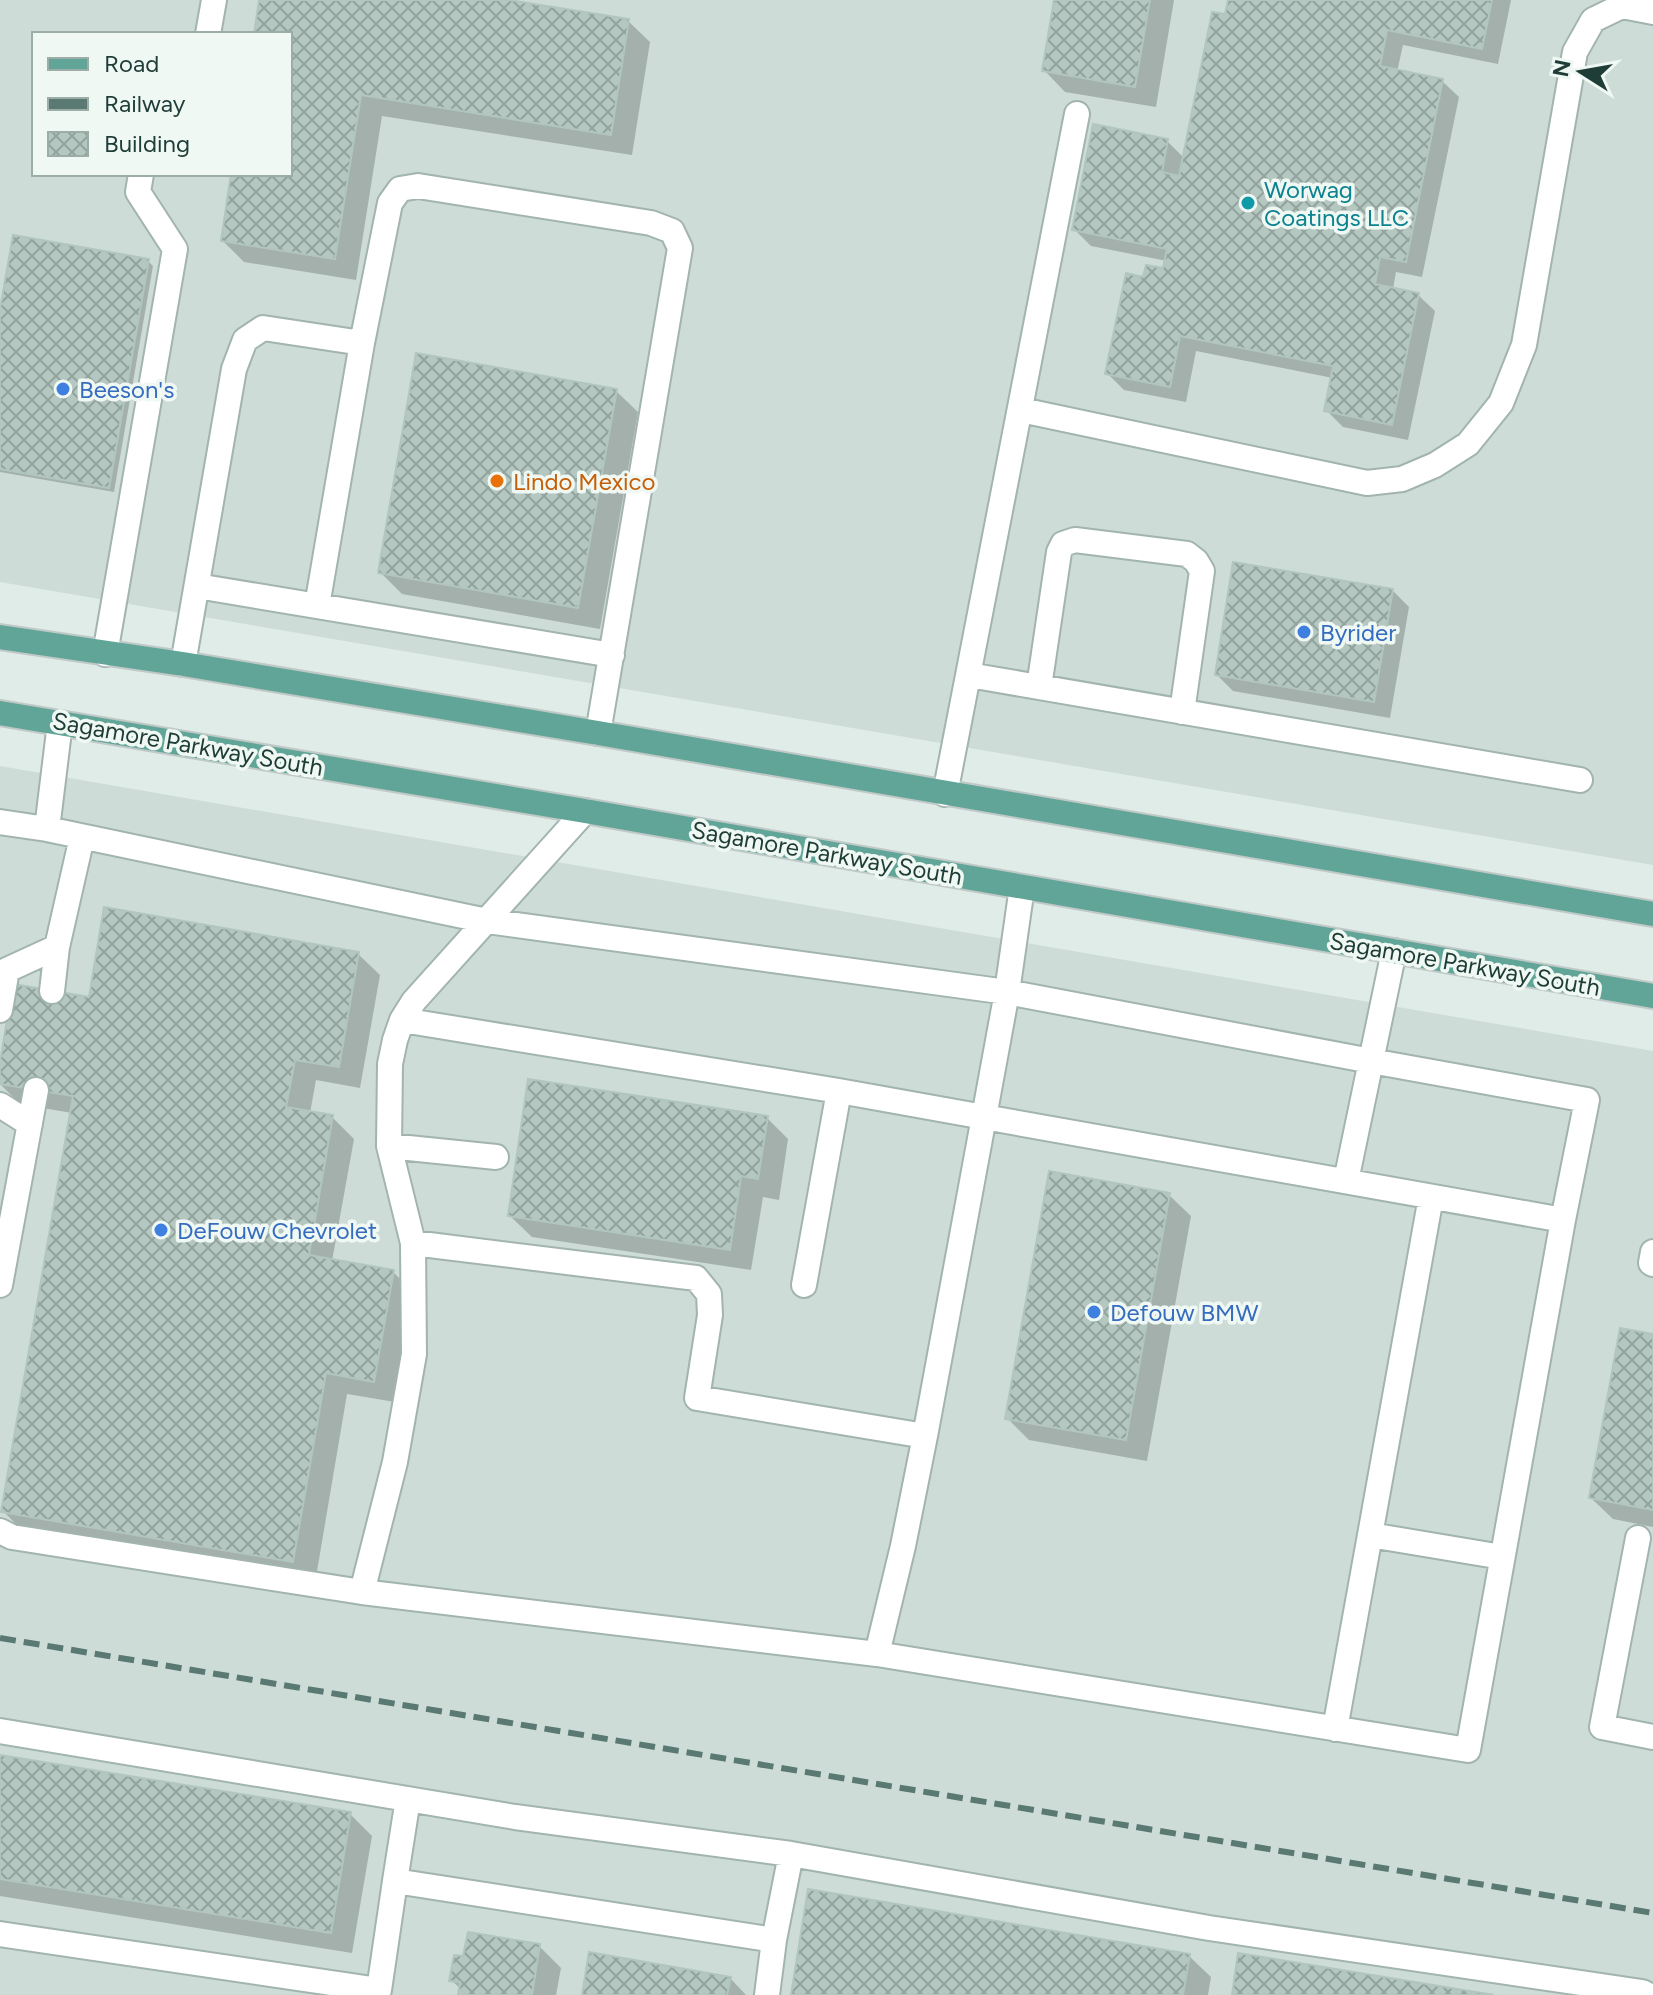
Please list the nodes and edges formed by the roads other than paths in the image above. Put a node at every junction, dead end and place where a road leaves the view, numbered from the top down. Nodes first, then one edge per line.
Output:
1 (214, 0) edge
2 (1653, 12) edge
3 (208, 32) edge
4 (1077, 114) dead end
5 (141, 176) edge
6 (362, 343) junction
7 (1021, 410) junction
8 (197, 586) junction
9 (317, 606) junction
10 (0, 637) edge
11 (105, 654) junction
12 (612, 655) junction
13 (183, 664) junction
14 (969, 675) junction
15 (1039, 687) junction
16 (1182, 712) junction
17 (0, 713) edge
18 (60, 723) junction
19 (598, 733) junction
20 (1580, 780) dead end
21 (945, 794) junction
22 (585, 811) junction
23 (0, 822) edge
24 (47, 829) junction
25 (82, 837) junction
26 (1022, 887) junction
27 (1653, 914) edge
28 (487, 921) junction
29 (57, 947) junction
30 (1394, 951) junction
31 (52, 991) dead end
32 (1007, 992) junction
33 (1653, 996) edge
34 (0, 1010) edge
35 (402, 1020) junction
36 (1371, 1061) junction
37 (36, 1090) dead end
38 (839, 1091) junction
39 (0, 1105) edge
40 (984, 1117) junction
41 (30, 1124) junction
42 (389, 1146) junction
43 (496, 1157) dead end
44 (1346, 1181) junction
45 (1431, 1197) junction
46 (1563, 1220) junction
47 (413, 1243) junction
48 (1653, 1252) edge
49 (1653, 1264) edge
50 (0, 1285) edge
51 (804, 1285) dead end
52 (925, 1436) junction
53 (0, 1531) edge
54 (1370, 1535) junction
55 (1638, 1538) dead end
56 (1502, 1557) junction
57 (362, 1592) junction
58 (877, 1654) junction
59 (1335, 1729) junction
60 (0, 1731) edge
61 (1653, 1737) edge
62 (408, 1799) junction
63 (791, 1854) junction
64 (395, 1881) junction
65 (0, 1934) edge
66 (774, 1940) junction
67 (378, 1992) edge
68 (767, 1995) edge
69 (1648, 1995) edge

1 - 3 lane
2 - 7 lane
4 - 7 lane
5 - 11 lane
6 - 8 lane
6 - 9 lane
6 - 12 lane
7 - 14 lane
8 - 9 lane
8 - 13 lane
9 - 12 lane
10 - 11 main road
11 - 13 main road
12 - 19 lane
13 - 19 main road
14 - 15 lane
14 - 21 lane
15 - 16 lane
15 - 16 lane
16 - 20 lane
17 - 18 main road, Sagamore Parkway South
18 - 22 main road, Sagamore Parkway South
18 - 24 lane
19 - 21 main road
21 - 27 main road
22 - 26 main road, Sagamore Parkway South
22 - 28 lane
23 - 24 lane
24 - 25 lane
25 - 28 lane
25 - 29 lane
26 - 30 main road, Sagamore Parkway South
26 - 32 lane
28 - 32 lane
28 - 35 lane
29 - 31 lane
29 - 34 lane
30 - 33 main road, Sagamore Parkway South
30 - 36 lane
32 - 36 lane
32 - 40 lane
35 - 38 lane
35 - 42 lane
36 - 44 lane
36 - 46 lane
37 - 41 lane
38 - 40 lane
38 - 51 lane
39 - 41 lane
40 - 44 lane
40 - 52 lane
41 - 50 lane
42 - 43 lane
42 - 47 lane
44 - 45 lane
45 - 46 lane
45 - 54 lane
46 - 56 lane
47 - 52 lane
47 - 57 lane
48 - 49 lane
52 - 58 lane
53 - 57 lane
54 - 56 lane
54 - 59 lane
55 - 61 lane
56 - 59 lane
57 - 58 lane
58 - 59 lane
60 - 62 lane
62 - 63 lane
62 - 64 lane
63 - 66 lane
63 - 69 lane
64 - 66 lane
64 - 67 lane
65 - 67 lane
66 - 68 lane

